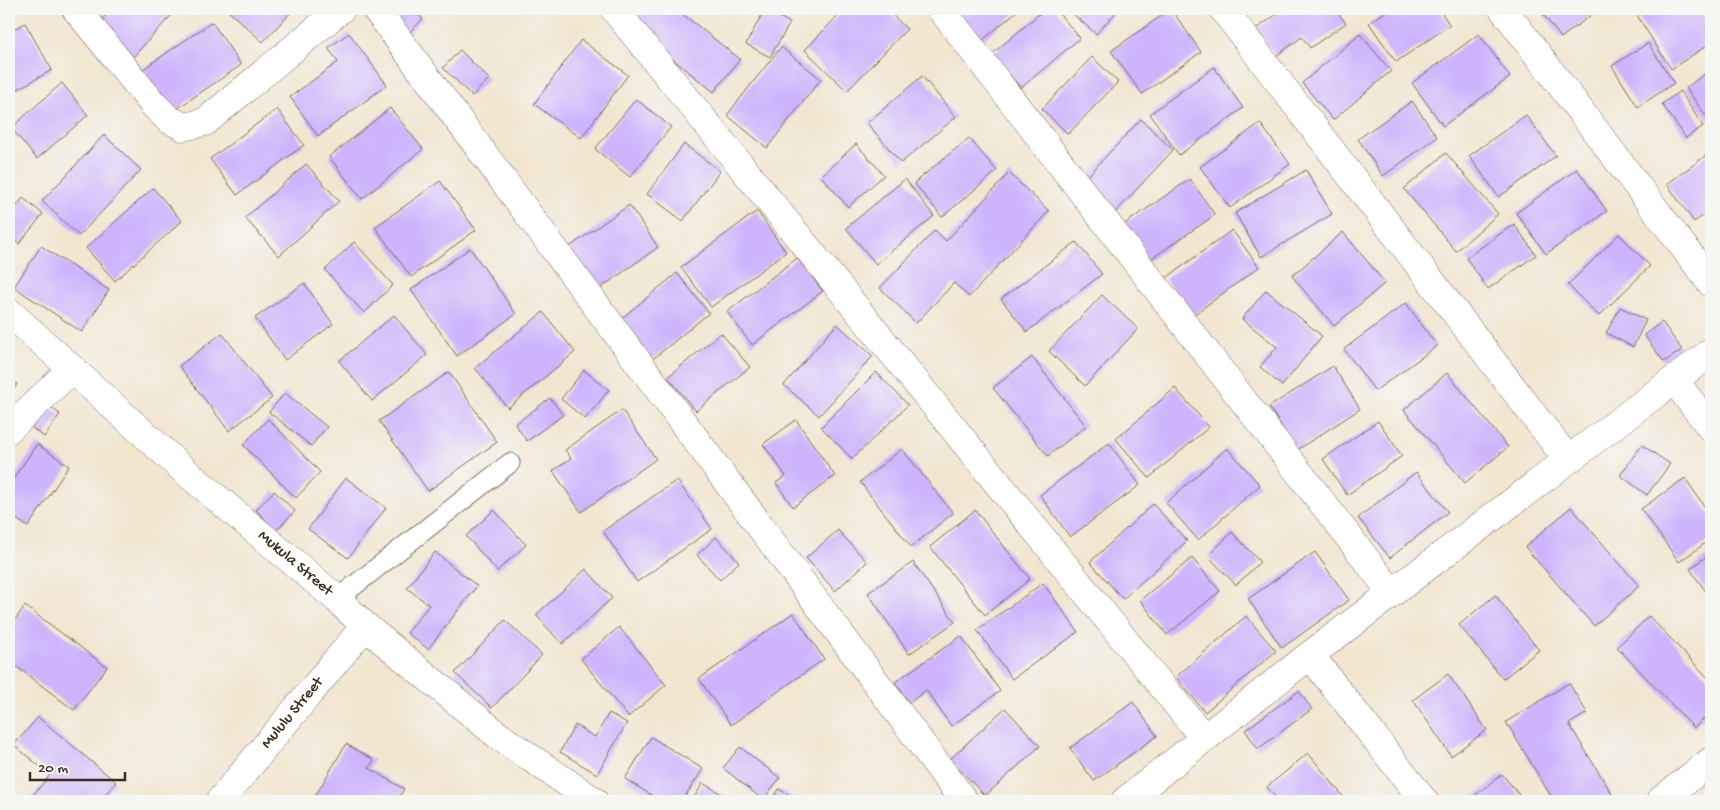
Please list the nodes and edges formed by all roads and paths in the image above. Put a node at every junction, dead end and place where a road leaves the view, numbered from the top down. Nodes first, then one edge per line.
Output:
1 (76, 9) edge
2 (341, 9) edge
3 (376, 9) edge
4 (614, 9) edge
5 (941, 9) edge
6 (1224, 9) edge
7 (1503, 9) edge
8 (1711, 283) edge
9 (9, 312) edge
10 (1711, 352) edge
11 (72, 369) junction
12 (1674, 380) junction
13 (1711, 428) edge
14 (9, 429) edge
15 (1568, 460) junction
16 (510, 463) dead end
17 (1392, 593) junction
18 (337, 599) junction
19 (365, 626) junction
20 (1310, 656) junction
21 (1204, 738) junction
22 (1711, 761) edge
23 (220, 801) edge
24 (594, 801) edge
25 (964, 801) edge
26 (1125, 801) edge
27 (1424, 801) edge
28 (1660, 801) edge

1 - 2 street
3 - 25 street
4 - 21 street
5 - 17 street
6 - 15 street
7 - 8 street
9 - 11 street, Mukula Street
10 - 12 street
11 - 14 street
11 - 18 street, Mukula Street
12 - 13 street
12 - 15 street
15 - 17 street
16 - 18 lane
17 - 20 street
18 - 19 street, Mukula Street
19 - 23 street, Mululu Street
19 - 24 street, Mukula Street
20 - 21 street
20 - 27 street
21 - 26 street
22 - 28 street

